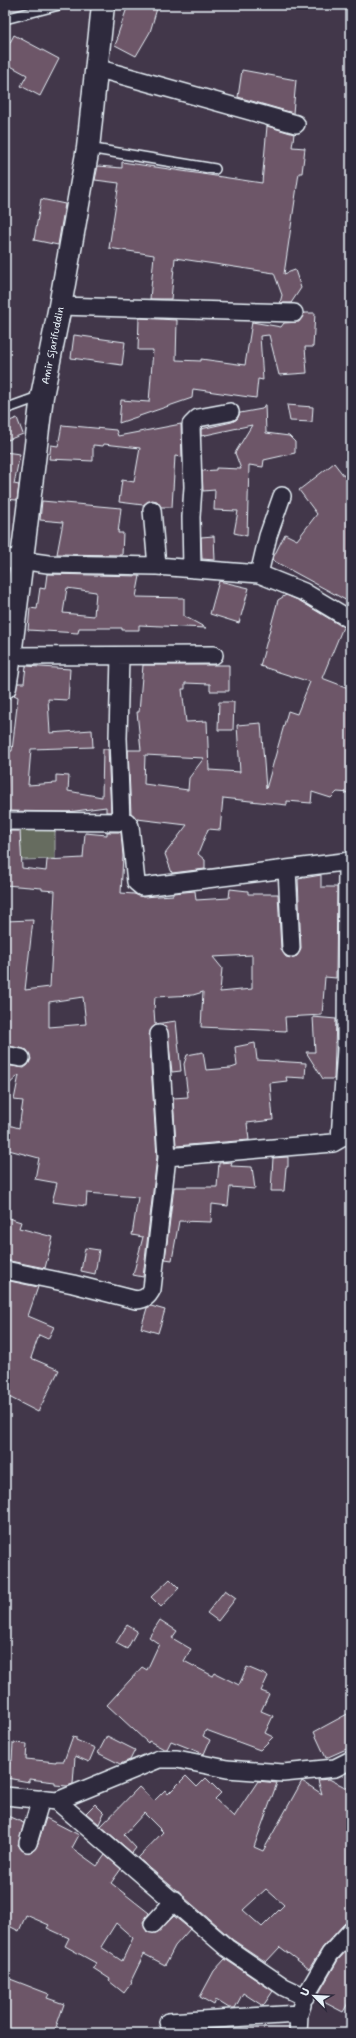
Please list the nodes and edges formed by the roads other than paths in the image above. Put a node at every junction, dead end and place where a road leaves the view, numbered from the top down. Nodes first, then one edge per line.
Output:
1 (59, 5) edge
2 (103, 5) edge
3 (5, 19) edge
4 (96, 68) junction
5 (296, 124) dead end
6 (88, 148) junction
7 (215, 169) dead end
8 (60, 306) junction
9 (294, 313) dead end
10 (42, 396) junction
11 (5, 409) edge
12 (230, 412) dead end
13 (282, 496) dead end
14 (152, 510) dead end
15 (14, 559) edge
16 (157, 566) junction
17 (192, 569) junction
18 (259, 574) junction
19 (351, 620) edge
20 (214, 655) dead end
21 (10, 656) junction
22 (120, 656) junction
23 (5, 687) edge
24 (5, 821) edge
25 (121, 822) junction
26 (349, 861) edge
27 (287, 869) junction
28 (291, 948) dead end
29 (159, 1034) dead end
30 (167, 1157) junction
31 (5, 1270) edge
32 (351, 1760) edge
33 (5, 1796) edge
34 (49, 1800) junction
35 (28, 1843) dead end
36 (174, 1900) junction
37 (153, 1924) dead end
38 (351, 1931) edge
39 (305, 1997) junction
40 (299, 2014) junction
41 (168, 2022) dead end
42 (298, 2033) edge

1 - 3 lane
2 - 4 main road, Amir Sjarifuddin
4 - 5 street
4 - 6 main road, Amir Sjarifuddin
6 - 7 lane
6 - 8 main road, Amir Sjarifuddin
8 - 9 street
8 - 10 main road, Amir Sjarifuddin
10 - 11 lane
10 - 15 main road, Amir Sjarifuddin
12 - 17 street
13 - 18 street
14 - 16 street
15 - 16 street
15 - 21 main road, Amir Sjarifuddin
16 - 17 street
17 - 18 street
18 - 19 street
20 - 22 street
21 - 22 street
21 - 23 main road, Amir Sjarifuddin
22 - 25 street
24 - 25 street
25 - 27 street
26 - 27 street
26 - 30 street
27 - 28 street
29 - 30 street
30 - 31 street
32 - 34 street
33 - 34 street
34 - 35 street
34 - 36 street
36 - 37 street
36 - 39 street
38 - 39 street
39 - 40 street
40 - 41 street
40 - 42 street

